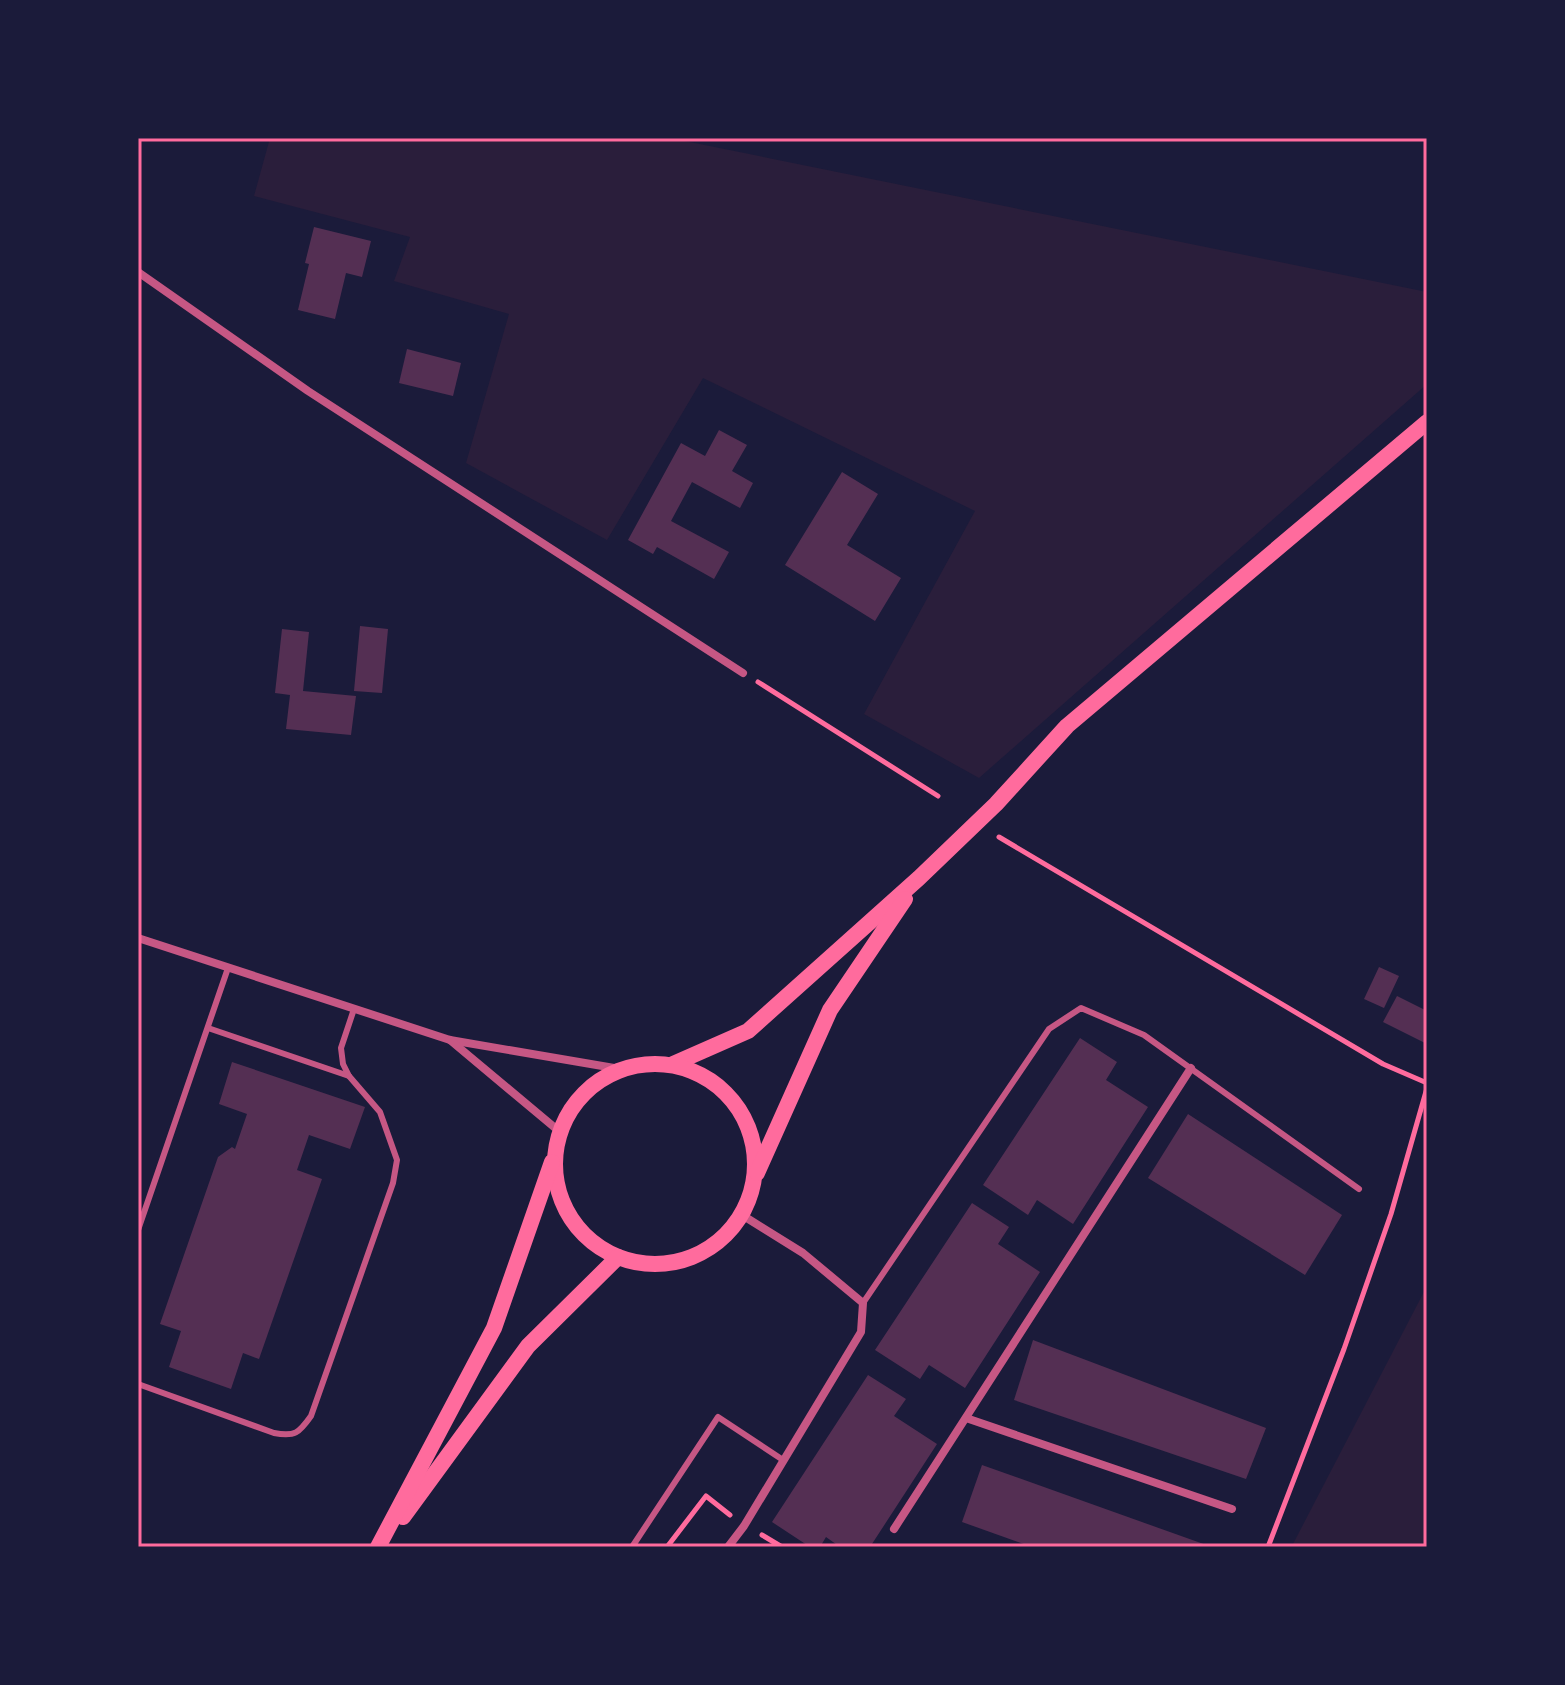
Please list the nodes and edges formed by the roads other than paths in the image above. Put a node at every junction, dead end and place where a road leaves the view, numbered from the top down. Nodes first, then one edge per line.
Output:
1 (138, 272) edge
2 (1427, 422) edge
3 (743, 673) road end
4 (919, 878) junction
5 (138, 938) edge
6 (228, 968) junction
7 (354, 1009) junction
8 (208, 1028) junction
9 (450, 1040) junction
10 (673, 1064) junction
11 (1191, 1068) junction
12 (620, 1069) junction
13 (349, 1076) junction
14 (560, 1132) junction
15 (556, 1153) junction
16 (755, 1177) junction
17 (1359, 1189) dead end
18 (742, 1215) junction
19 (138, 1230) edge
20 (618, 1257) junction
21 (863, 1303) junction
22 (138, 1384) edge
23 (966, 1418) junction
24 (783, 1460) junction
25 (1232, 1509) dead end
26 (894, 1529) dead end
27 (379, 1547) edge
28 (632, 1547) edge
29 (728, 1547) edge

1 - 3 street
2 - 4 main road
4 - 10 main road
4 - 16 main road
5 - 6 street
6 - 7 street
6 - 8 lane
7 - 9 street
7 - 13 lane
8 - 13 lane
8 - 19 lane
9 - 12 street
9 - 14 street
10 - 12 main road
10 - 16 main road
11 - 17 lane
11 - 21 lane
11 - 23 street
12 - 14 main road
13 - 22 lane
14 - 15 main road
15 - 20 main road
15 - 27 main road
16 - 18 main road
18 - 20 main road
18 - 21 street
20 - 27 main road
21 - 24 street
23 - 25 street
23 - 26 street
24 - 28 lane
24 - 29 street

